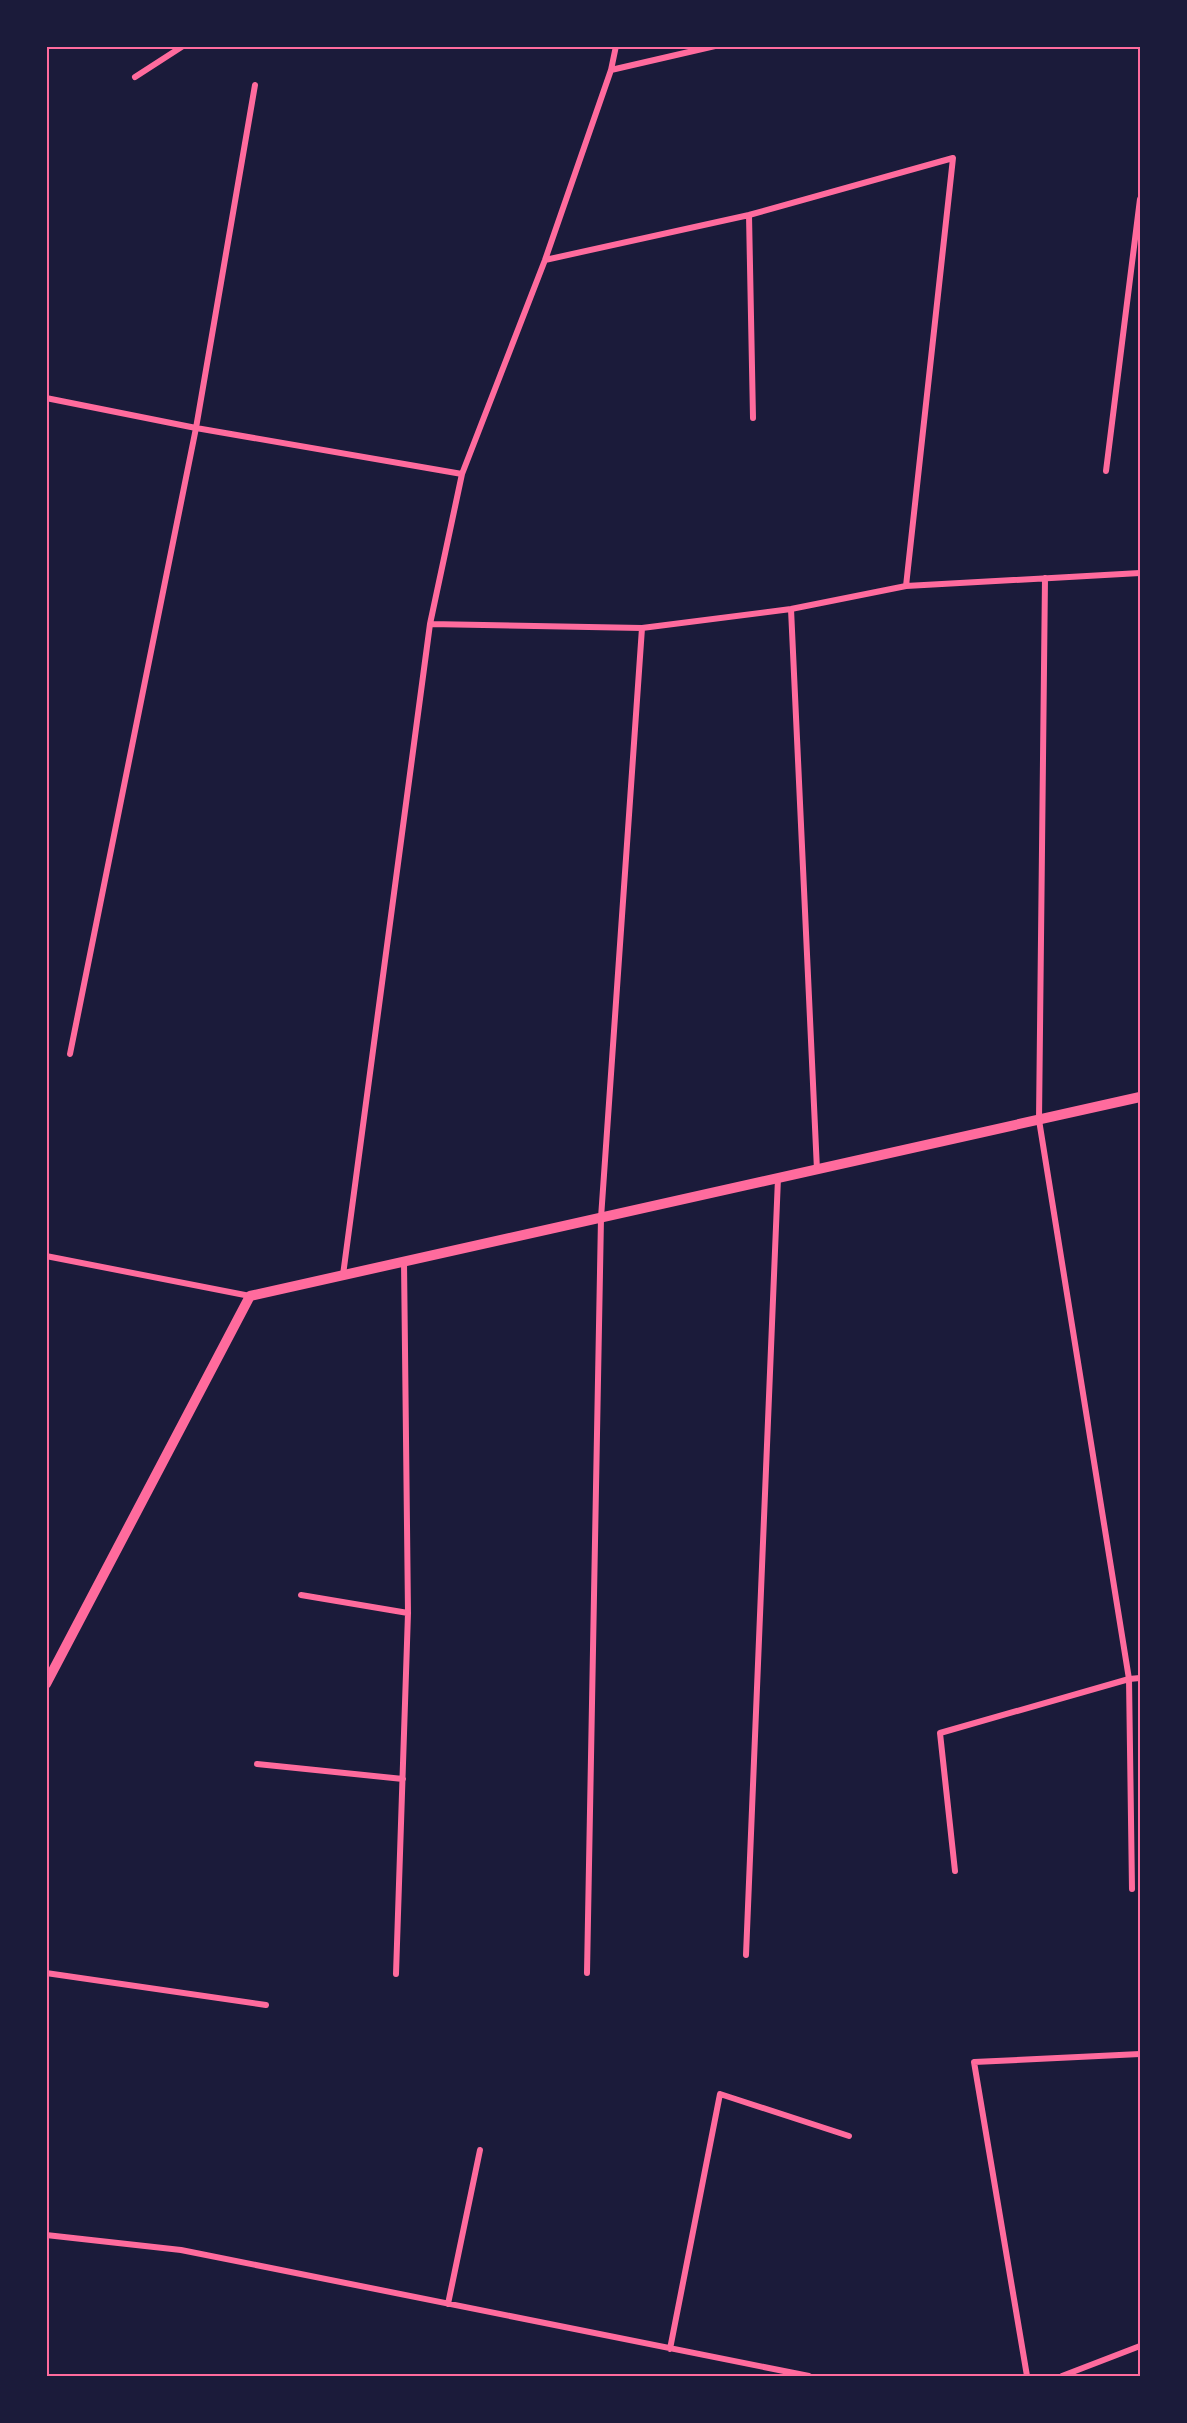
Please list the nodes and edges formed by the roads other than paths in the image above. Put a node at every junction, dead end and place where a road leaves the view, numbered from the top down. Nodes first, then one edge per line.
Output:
1 (183, 46) edge
2 (616, 46) edge
3 (715, 46) edge
4 (611, 70) junction
5 (135, 77) dead end
6 (255, 85) dead end
7 (1140, 199) edge
8 (749, 215) junction
9 (545, 260) junction
10 (46, 398) edge
11 (753, 418) dead end
12 (196, 428) junction
13 (1106, 471) dead end
14 (462, 474) junction
15 (1140, 573) edge
16 (1045, 578) junction
17 (906, 586) junction
18 (791, 609) junction
19 (430, 624) junction
20 (642, 628) junction
21 (70, 1054) dead end
22 (1140, 1097) edge
23 (1039, 1120) junction
24 (817, 1170) junction
25 (778, 1178) junction
26 (601, 1218) junction
27 (46, 1256) edge
28 (404, 1262) junction
29 (343, 1275) junction
30 (250, 1296) junction
31 (302, 1595) dead end
32 (408, 1613) junction
33 (1140, 1678) edge
34 (1129, 1679) junction
35 (46, 1684) edge
36 (256, 1764) dead end
37 (403, 1779) junction
38 (955, 1871) dead end
39 (1132, 1889) dead end
40 (746, 1955) dead end
41 (46, 1973) edge
42 (587, 1973) dead end
43 (396, 1974) dead end
44 (266, 2005) dead end
45 (1140, 2054) edge
46 (849, 2136) dead end
47 (480, 2150) dead end
48 (46, 2235) edge
49 (448, 2304) junction
50 (1140, 2346) edge
51 (670, 2349) junction
52 (809, 2376) edge
53 (1027, 2376) edge
54 (1062, 2376) edge

1 - 5 street
2 - 4 street
3 - 4 street
4 - 9 street
6 - 12 street
7 - 13 street
8 - 9 street
8 - 11 street
8 - 17 street
9 - 14 street
10 - 12 street
12 - 14 street
12 - 21 street
14 - 19 street
15 - 16 street
16 - 17 street
16 - 23 street
17 - 18 street
18 - 20 street
18 - 24 street
19 - 20 street
19 - 29 street
20 - 26 street
22 - 23 street
23 - 24 street
23 - 34 street
24 - 25 street
25 - 26 street
25 - 40 street
26 - 28 street
26 - 42 street
27 - 30 street
28 - 29 street
28 - 32 street
29 - 30 street
30 - 35 street
31 - 32 street
32 - 37 street
33 - 34 street
34 - 38 street
34 - 39 street
36 - 37 street
37 - 43 street
41 - 44 street
45 - 53 street
46 - 51 street
47 - 49 street
48 - 49 street
49 - 51 street
50 - 54 street
51 - 52 street

